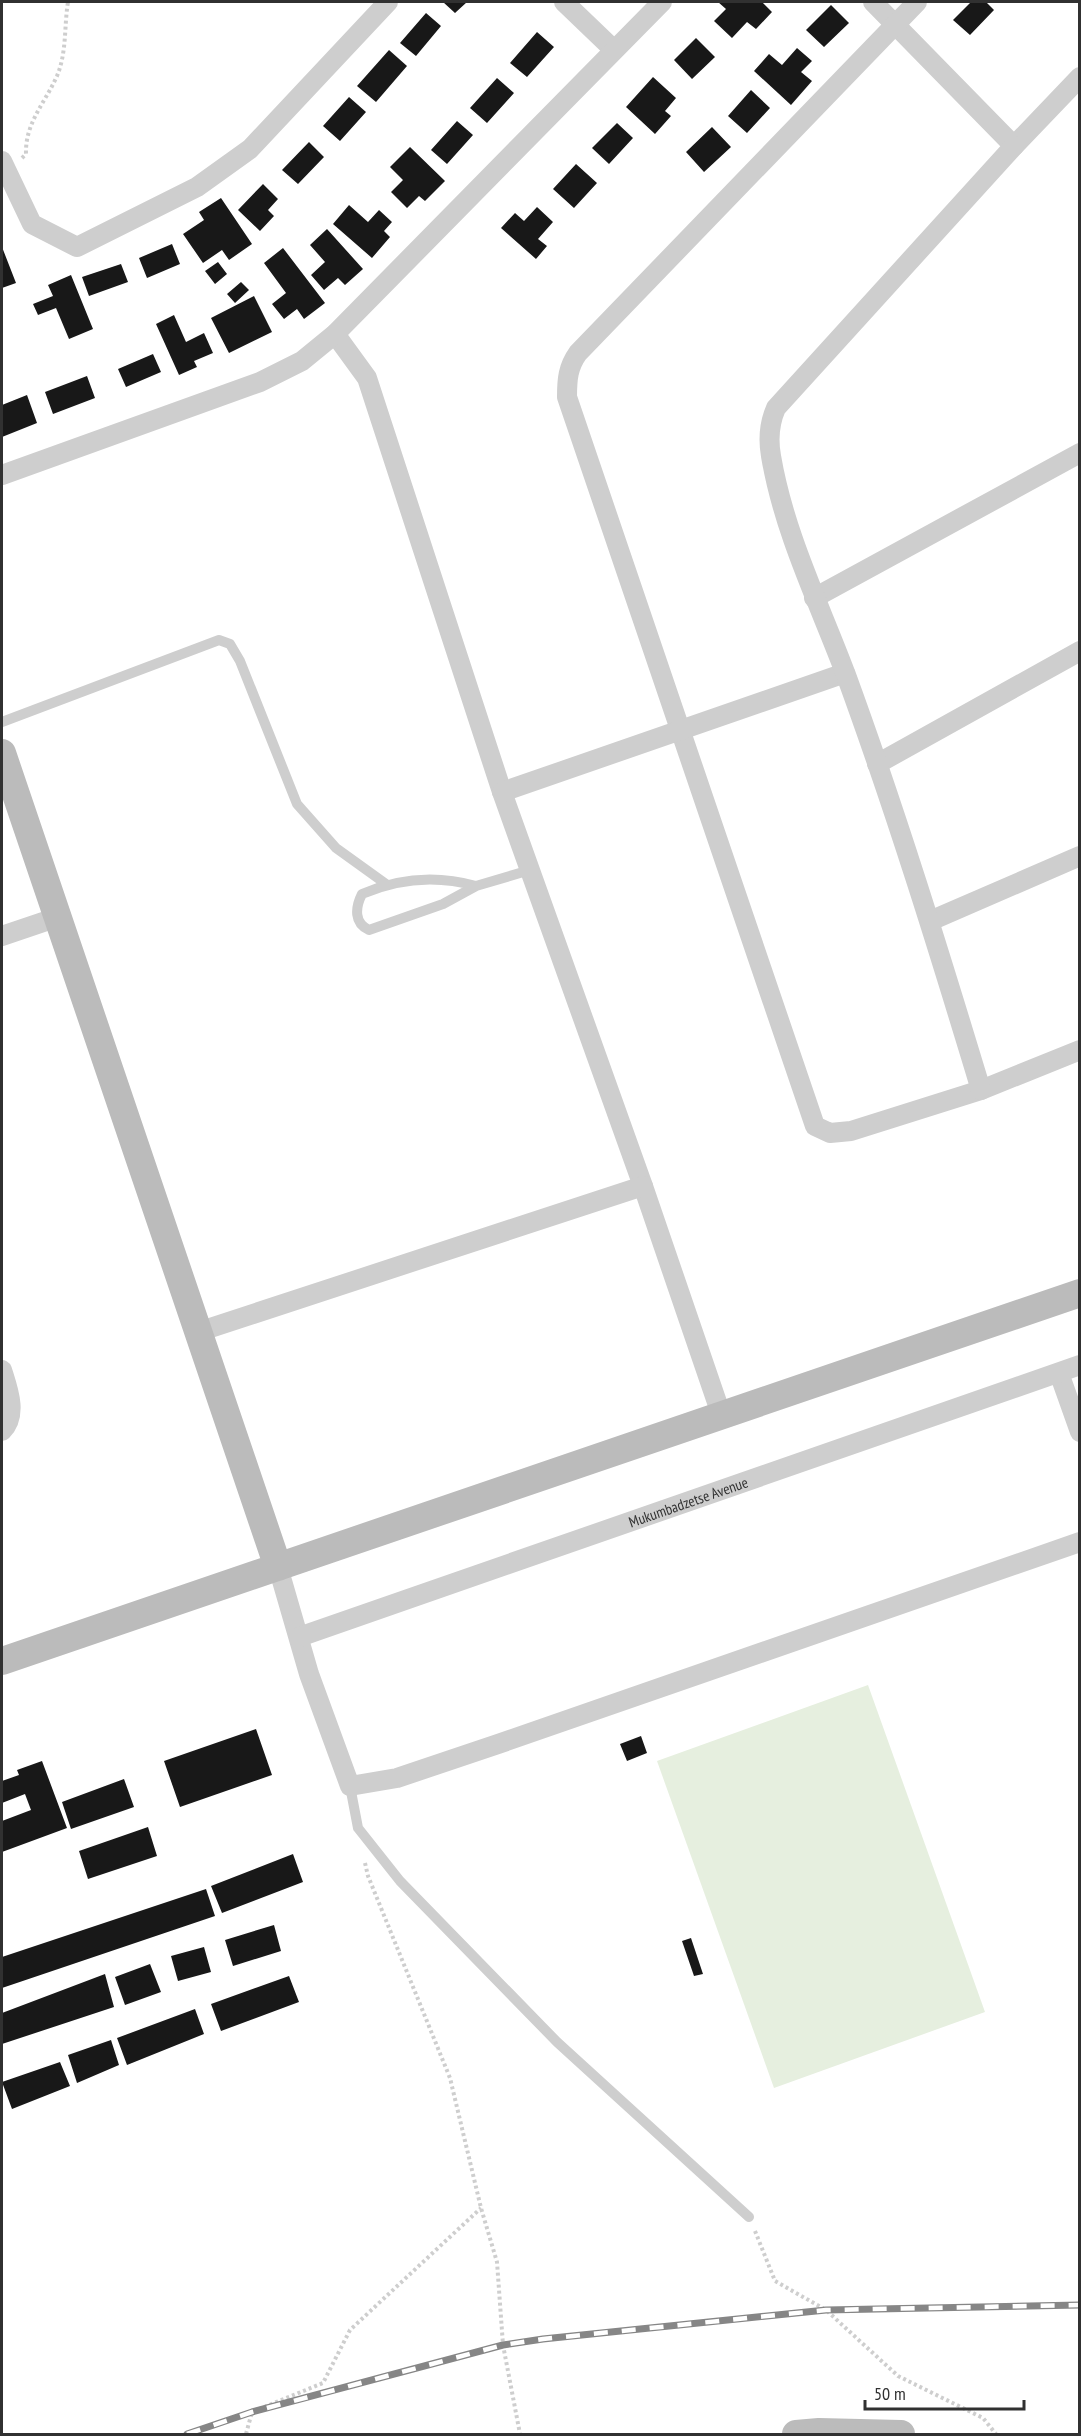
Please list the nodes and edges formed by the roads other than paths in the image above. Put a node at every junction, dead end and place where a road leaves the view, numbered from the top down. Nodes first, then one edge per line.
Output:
1 (388, 2) edge
2 (564, 2) edge
3 (662, 2) edge
4 (873, 2) edge
5 (917, 2) edge
6 (896, 23) junction
7 (614, 50) junction
8 (1080, 78) edge
9 (1014, 146) junction
10 (4, 166) edge
11 (335, 334) junction
12 (1080, 453) edge
13 (2, 475) edge
14 (814, 597) junction
15 (1080, 651) edge
16 (845, 673) junction
17 (2, 722) edge
18 (679, 733) junction
19 (2, 753) edge
20 (877, 764) junction
21 (502, 792) junction
22 (1080, 856) edge
23 (530, 870) junction
24 (386, 884) junction
25 (476, 886) junction
26 (58, 917) junction
27 (930, 921) junction
28 (2, 936) edge
29 (1080, 1050) edge
30 (981, 1090) junction
31 (643, 1186) junction
32 (1080, 1293) edge
33 (198, 1332) junction
34 (1080, 1365) edge
35 (2, 1370) edge
36 (1059, 1373) junction
37 (721, 1414) junction
38 (2, 1431) edge
39 (1080, 1432) edge
40 (1080, 1542) edge
41 (278, 1567) junction
42 (299, 1637) junction
43 (2, 1661) edge
44 (350, 1786) junction
45 (749, 2217) road end
46 (796, 2434) edge
47 (901, 2434) edge

1 - 10 street
2 - 7 street
3 - 7 street
4 - 6 street
5 - 6 street
6 - 9 street
6 - 18 street
7 - 11 street
8 - 9 street
9 - 14 street
11 - 13 street
11 - 21 street
12 - 14 street
14 - 16 street
15 - 20 street
16 - 18 street
16 - 20 street
17 - 24 lane
18 - 21 street
18 - 30 street
19 - 26 street
20 - 27 street
21 - 23 street
22 - 27 street
23 - 25 lane
23 - 31 street
24 - 25 lane
24 - 25 lane
26 - 28 street
26 - 33 street
27 - 30 street
29 - 30 street
31 - 33 street
31 - 37 street
32 - 37 street
33 - 41 street
34 - 36 street, Mukumbadzetse Avenue
35 - 38 street
36 - 39 street
36 - 42 street, Mukumbadzetse Avenue
37 - 41 street
40 - 44 street
41 - 42 street
41 - 43 street
42 - 44 street
44 - 45 lane
46 - 47 street

